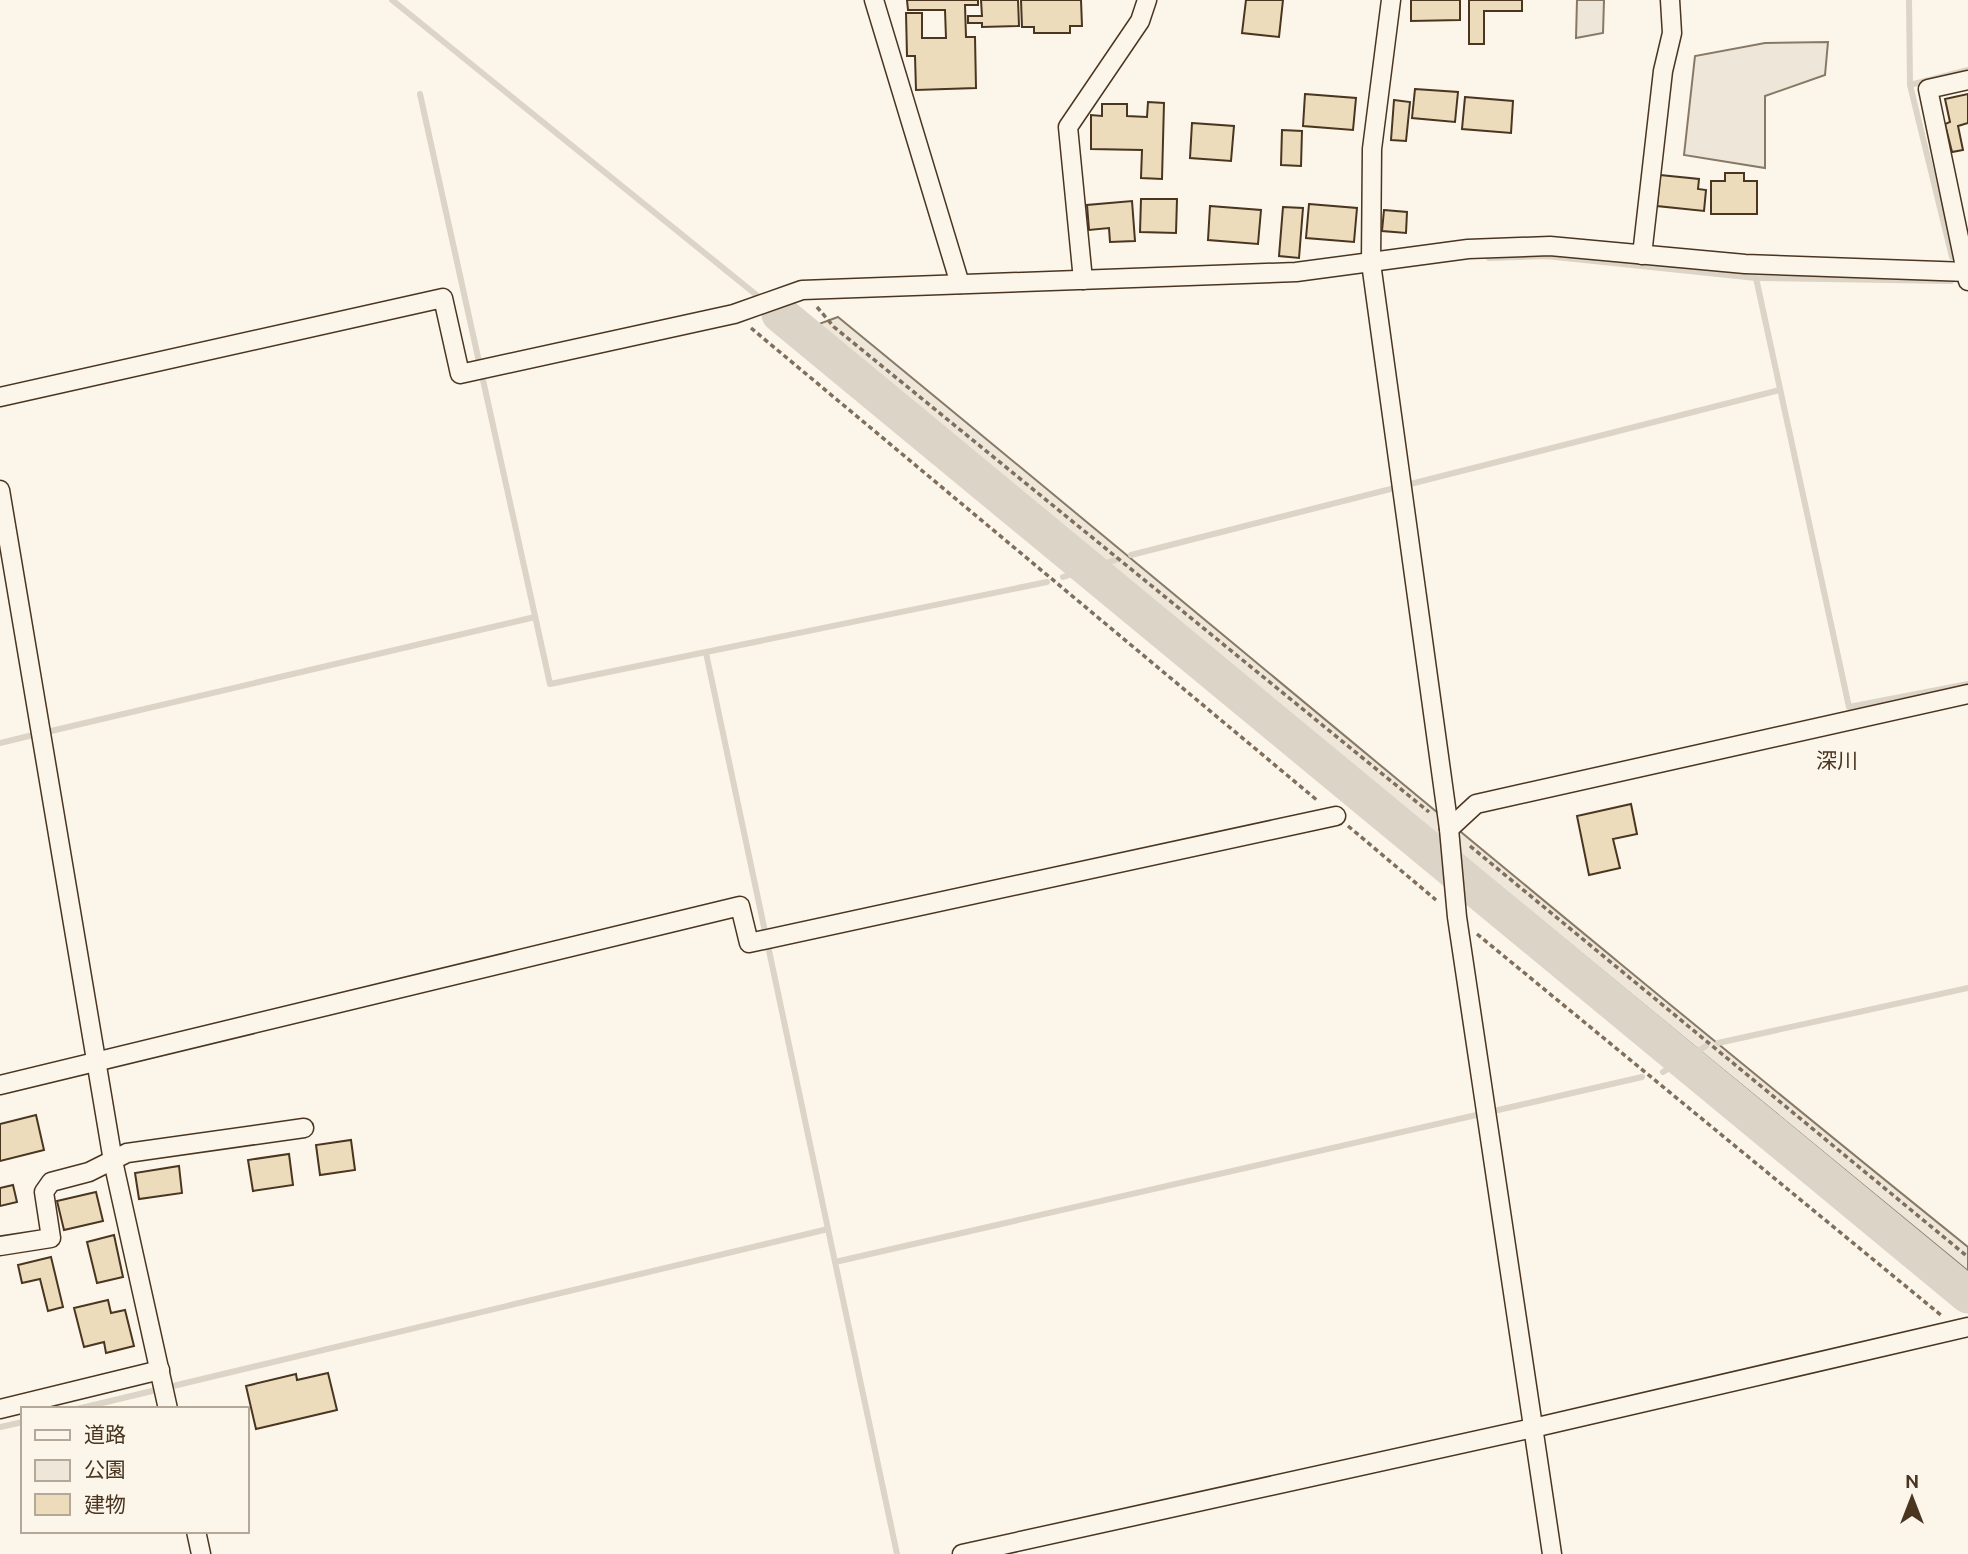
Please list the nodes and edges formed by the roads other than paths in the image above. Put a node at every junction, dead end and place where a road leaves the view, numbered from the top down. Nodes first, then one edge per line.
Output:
1 (874, 0) edge
2 (1147, 0) edge
3 (1391, 0) edge
4 (1670, 0) edge
5 (1968, 80) edge
6 (1642, 254) junction
7 (1371, 264) junction
8 (1967, 275) edge
9 (1083, 280) junction
10 (960, 284) junction
11 (0, 397) edge
12 (0, 490) edge
13 (1968, 694) edge
14 (1336, 816) dead end
15 (1449, 829) junction
16 (96, 1062) junction
17 (0, 1085) edge
18 (304, 1128) dead end
19 (113, 1161) junction
20 (0, 1246) edge
21 (1964, 1329) edge
22 (161, 1375) junction
23 (167, 1403) edge
24 (0, 1409) edge
25 (1533, 1428) junction
26 (196, 1533) edge
27 (201, 1554) edge
28 (962, 1554) edge
29 (1552, 1554) edge

1 - 10 street
2 - 9 street
3 - 7 street
4 - 6 street
5 - 8 street
6 - 7 street
6 - 8 street
7 - 9 street
7 - 15 street
9 - 10 street
10 - 11 street
12 - 16 street
13 - 15 street
14 - 16 street
15 - 25 street
16 - 17 street
16 - 19 street
18 - 19 street
19 - 20 street
19 - 22 street
21 - 25 street
22 - 23 street
22 - 24 street
25 - 28 street
25 - 29 street
26 - 27 street

